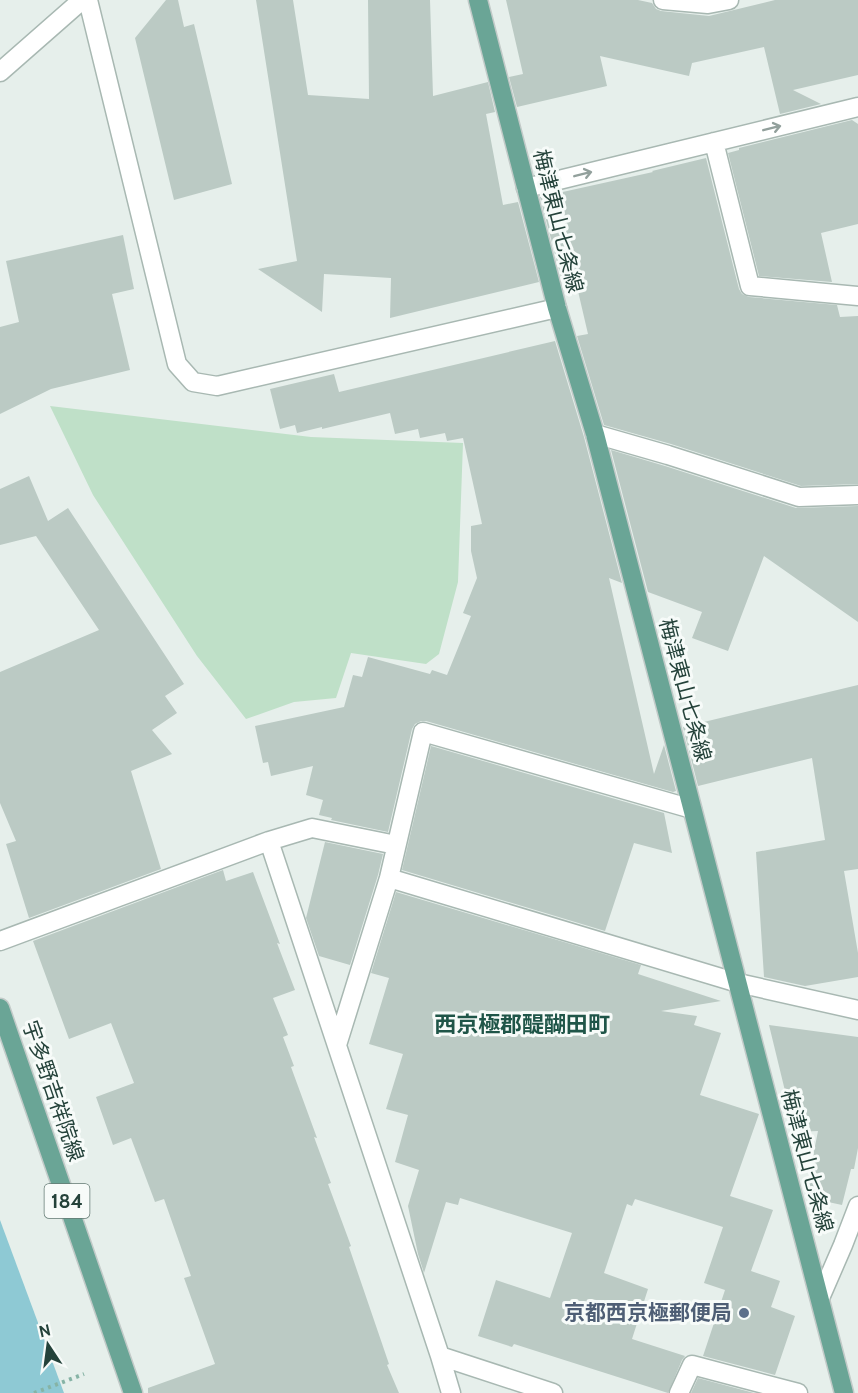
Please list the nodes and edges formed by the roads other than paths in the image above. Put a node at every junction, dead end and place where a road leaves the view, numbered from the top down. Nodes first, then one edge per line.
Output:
1 (82, 0) edge
2 (88, 0) edge
3 (478, 0) edge
4 (663, 0) edge
5 (729, 0) edge
6 (0, 72) edge
7 (858, 107) edge
8 (714, 142) junction
9 (526, 188) junction
10 (858, 296) edge
11 (557, 308) junction
12 (595, 434) junction
13 (858, 495) edge
14 (692, 808) junction
15 (269, 841) junction
16 (396, 845) junction
17 (389, 878) junction
18 (0, 941) edge
19 (738, 983) junction
20 (0, 1008) edge
21 (858, 1010) edge
22 (337, 1045) junction
23 (858, 1206) edge
24 (851, 1247) edge
25 (820, 1298) junction
26 (440, 1356) junction
27 (133, 1393) edge
28 (451, 1393) edge
29 (553, 1393) edge
30 (680, 1393) edge
31 (798, 1393) edge
32 (844, 1393) edge

1 - 6 street
2 - 11 street
3 - 9 main road, 梅津東山七条線
4 - 5 street
8 -> 7 street
9 -> 8 street
8 - 10 street
9 - 11 main road, 梅津東山七条線
11 - 12 main road, 梅津東山七条線
12 - 13 street
12 - 14 main road, 梅津東山七条線
14 - 16 street
14 - 19 main road, 梅津東山七条線
15 - 16 street
15 - 18 street
15 - 22 street
16 - 17 street
17 - 19 street
17 - 22 street
19 - 21 street
19 - 25 main road, 梅津東山七条線
20 - 27 main road, 宇多野吉祥院線 / 184
22 - 26 street
23 - 24 street
24 - 25 street
25 - 32 main road, 梅津東山七条線
26 - 28 street
26 - 29 street
30 - 31 street

